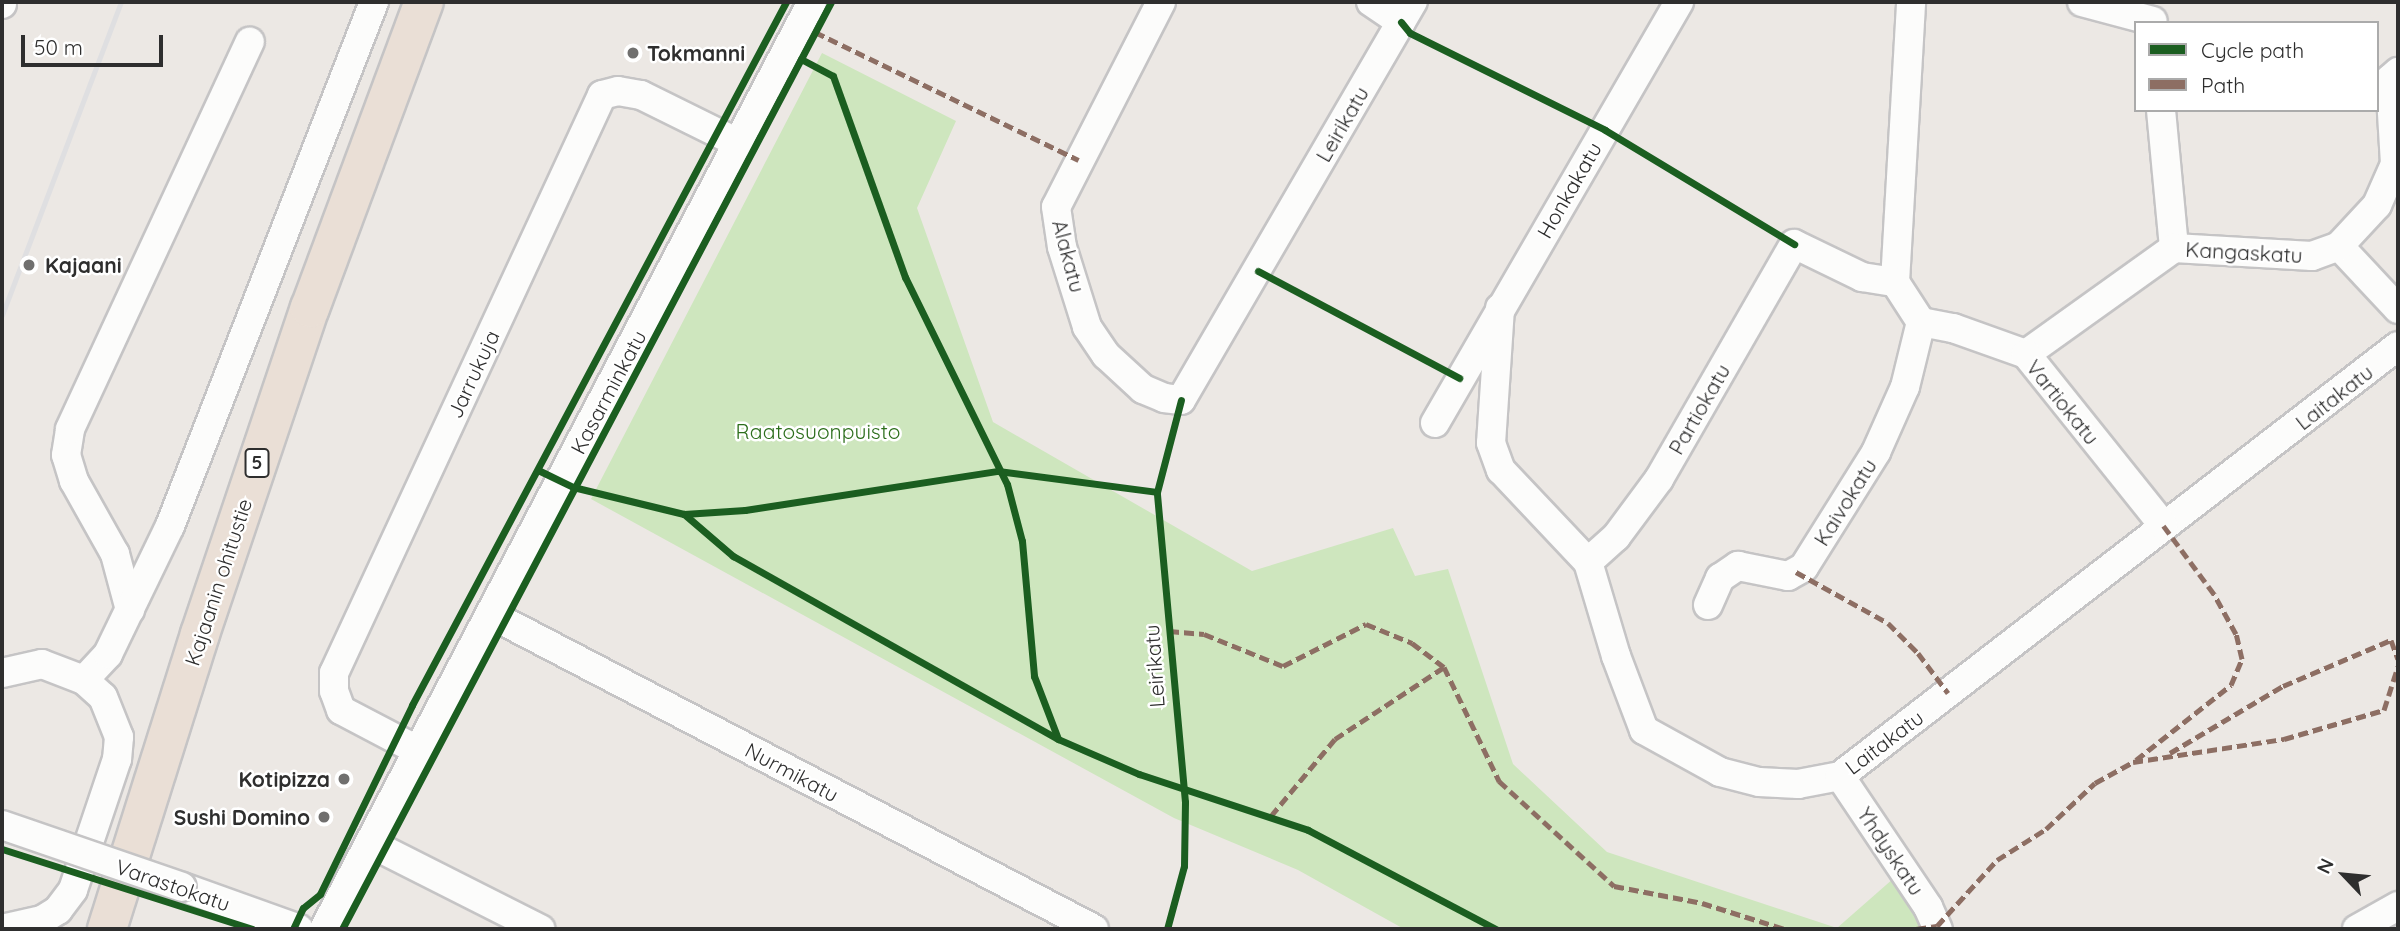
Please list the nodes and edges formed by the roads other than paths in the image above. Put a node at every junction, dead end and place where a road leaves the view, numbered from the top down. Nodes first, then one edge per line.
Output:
1 (374, 2) edge
2 (424, 2) edge
3 (812, 2) edge
4 (1161, 2) edge
5 (1371, 2) edge
6 (1679, 2) edge
7 (1911, 2) edge
8 (2082, 2) edge
9 (1407, 12) edge
10 (2152, 21) edge
11 (250, 42) dead end
12 (2388, 76) edge
13 (2161, 112) edge
14 (740, 144) junction
15 (2339, 246) junction
16 (2174, 248) junction
17 (1895, 282) junction
18 (1500, 308) junction
19 (2398, 309) edge
20 (1921, 322) junction
21 (2398, 346) edge
22 (2026, 355) junction
23 (1181, 400) joint
24 (1436, 423) dead end
25 (2163, 525) junction
26 (1588, 562) junction
27 (1709, 605) dead end
28 (130, 610) junction
29 (490, 614) junction
30 (2, 673) edge
31 (84, 680) junction
32 (419, 751) junction
33 (1840, 776) junction
34 (2, 825) edge
35 (370, 843) junction
36 (2398, 906) edge
37 (2, 929) edge
38 (107, 929) edge
39 (299, 929) edge
40 (324, 929) edge
41 (540, 929) edge
42 (1094, 929) edge
43 (1938, 929) edge
44 (2357, 929) edge

1 - 28 street
2 - 38 highway, Kajaanin ohitustie / 5
3 - 14 street, Kasarminkatu
4 - 23 street, Alakatu
5 - 9 street
6 - 18 street, Honkakatu
7 - 17 street
8 - 10 street
9 - 23 street, Leirikatu
11 - 28 street
12 - 15 street
13 - 16 street
14 - 29 street, Kasarminkatu
14 - 32 street, Jarrukuja
15 - 16 street, Kangaskatu
15 - 19 street
16 - 22 street, Kangaskatu
17 - 20 street
17 - 26 street, Partiokatu
18 - 24 street, Honkakatu
18 - 26 street, Laitakatu
20 - 22 street, Vartiokatu
20 - 27 street, Kaivokatu
21 - 25 street, Laitakatu
22 - 25 street, Vartiokatu
25 - 33 street, Laitakatu
26 - 33 street, Laitakatu
28 - 31 street
29 - 32 street, Kasarminkatu
29 - 42 street, Nurmikatu
30 - 31 street
31 - 37 street
32 - 35 street, Kasarminkatu
33 - 43 street, Yhdyskatu
34 - 39 street, Varastokatu, bridge
35 - 40 street, Kasarminkatu
35 - 41 street
36 - 44 street

